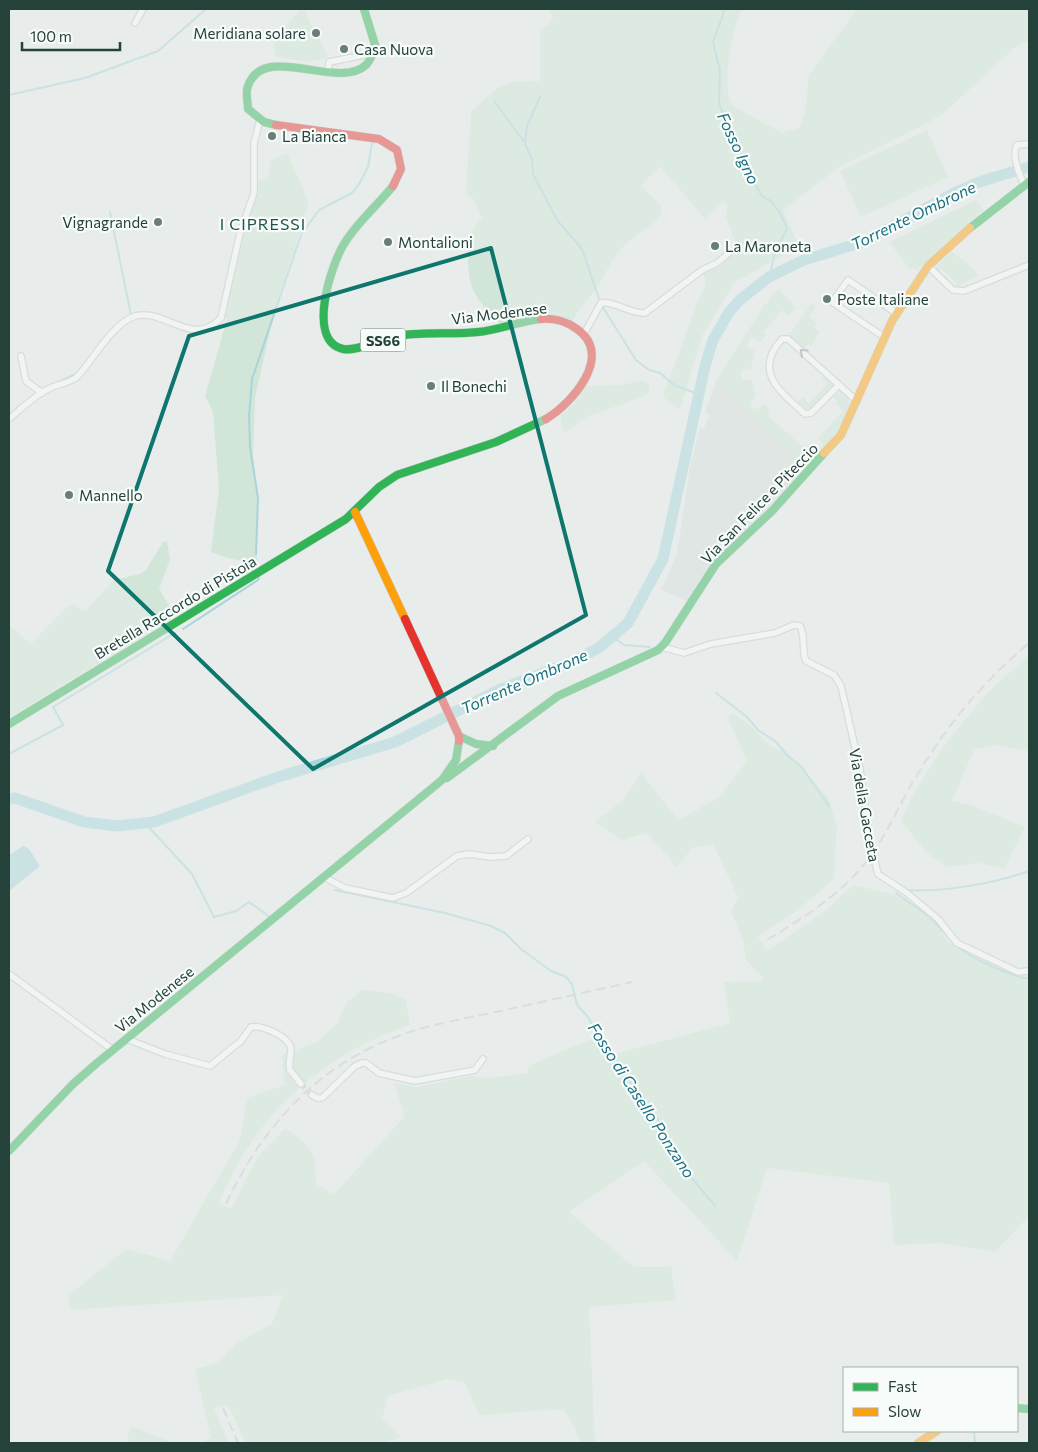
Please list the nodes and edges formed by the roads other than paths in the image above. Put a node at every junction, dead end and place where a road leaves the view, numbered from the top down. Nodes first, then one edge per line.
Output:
1 (143, 9) edge
2 (364, 9) edge
3 (135, 23) dead end
4 (364, 55) dead end
5 (328, 71) junction
6 (260, 120) junction
7 (1029, 144) edge
8 (1026, 183) edge
9 (729, 253) dead end
10 (1029, 265) edge
11 (928, 266) junction
12 (896, 313) junction
13 (584, 334) junction
14 (884, 337) junction
15 (21, 356) dead end
16 (839, 385) junction
17 (42, 393) junction
18 (857, 401) junction
19 (9, 419) edge
20 (355, 512) junction
21 (662, 647) junction
22 (9, 724) edge
23 (457, 732) junction
24 (493, 746) junction
25 (445, 778) junction
26 (528, 839) dead end
27 (324, 877) junction
28 (1029, 971) edge
29 (9, 974) edge
30 (127, 1039) junction
31 (113, 1050) junction
32 (483, 1059) dead end
33 (302, 1084) tunnel mouth
34 (312, 1095) dead end
35 (9, 1151) edge
36 (935, 1432) edge
37 (918, 1443) edge

1 - 3 street
2 - 5 street
4 - 5 street
5 - 6 street
6 - 13 street, Via Modenese / SS66
6 - 17 street
7 - 8 street
8 - 11 street, Via San Felice e Piteccio
9 - 13 street
10 - 11 street
11 - 12 street, Via San Felice e Piteccio
12 - 14 street, Via San Felice e Piteccio
12 - 14 street
13 - 20 street
14 - 18 street, Via San Felice e Piteccio
15 - 17 street
16 -> 16 street
16 - 18 street
17 - 19 street
18 - 21 street, Via San Felice e Piteccio
20 - 22 street, Bretella Raccordo di Pistoia
20 - 23 street
21 - 24 street
21 - 28 street, Via della Gacceta
23 - 24 street
23 - 25 street
24 - 25 street
25 - 27 street, Via Modenese
26 - 27 street
27 - 30 street, Via Modenese
29 - 31 street
30 - 31 street, Via Modenese
30 - 33 street
31 - 35 street, Via Modenese
32 - 34 street
36 - 37 street

